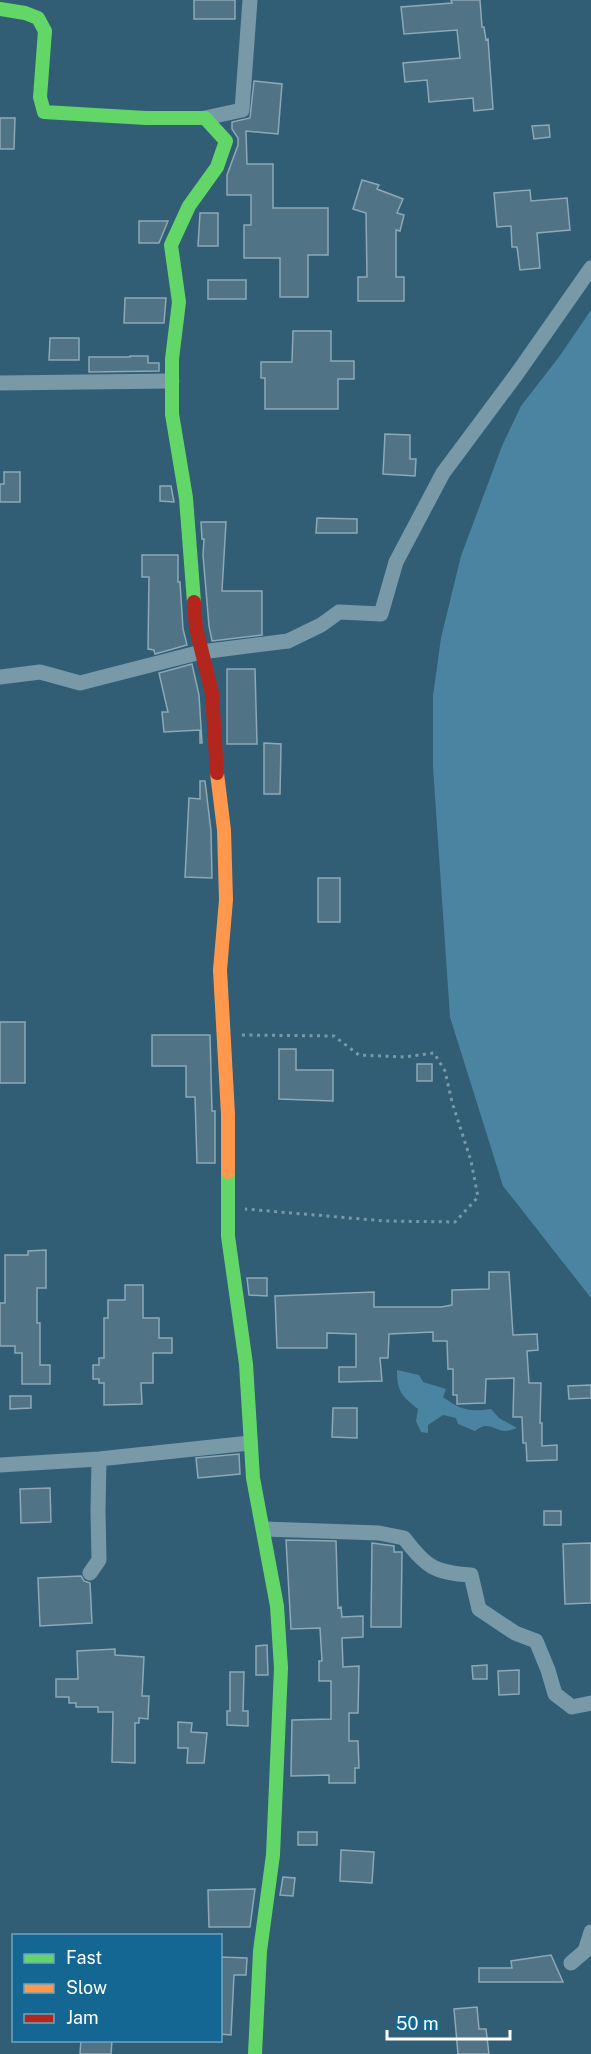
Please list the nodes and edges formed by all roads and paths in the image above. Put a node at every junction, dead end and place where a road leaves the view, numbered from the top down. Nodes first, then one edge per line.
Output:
1 (250, 0) edge
2 (0, 9) edge
3 (205, 118) junction
4 (591, 268) edge
5 (172, 381) junction
6 (0, 383) edge
7 (201, 652) junction
8 (0, 677) edge
9 (224, 1034) junction
10 (228, 1212) junction
11 (250, 1443) junction
12 (99, 1459) junction
13 (0, 1465) edge
14 (264, 1529) junction
15 (90, 1573) dead end
16 (591, 1703) edge
17 (591, 1932) edge
18 (571, 1963) dead end
19 (255, 2054) edge

1 - 3 street
2 - 3 street
3 - 5 street
4 - 7 street
5 - 6 street
5 - 7 street
7 - 8 street
7 - 9 street
9 - 10 street
9 - 10 path
10 - 11 street
11 - 12 street
11 - 14 street
12 - 13 street
12 - 15 street
14 - 16 street
14 - 19 street
17 - 18 street

